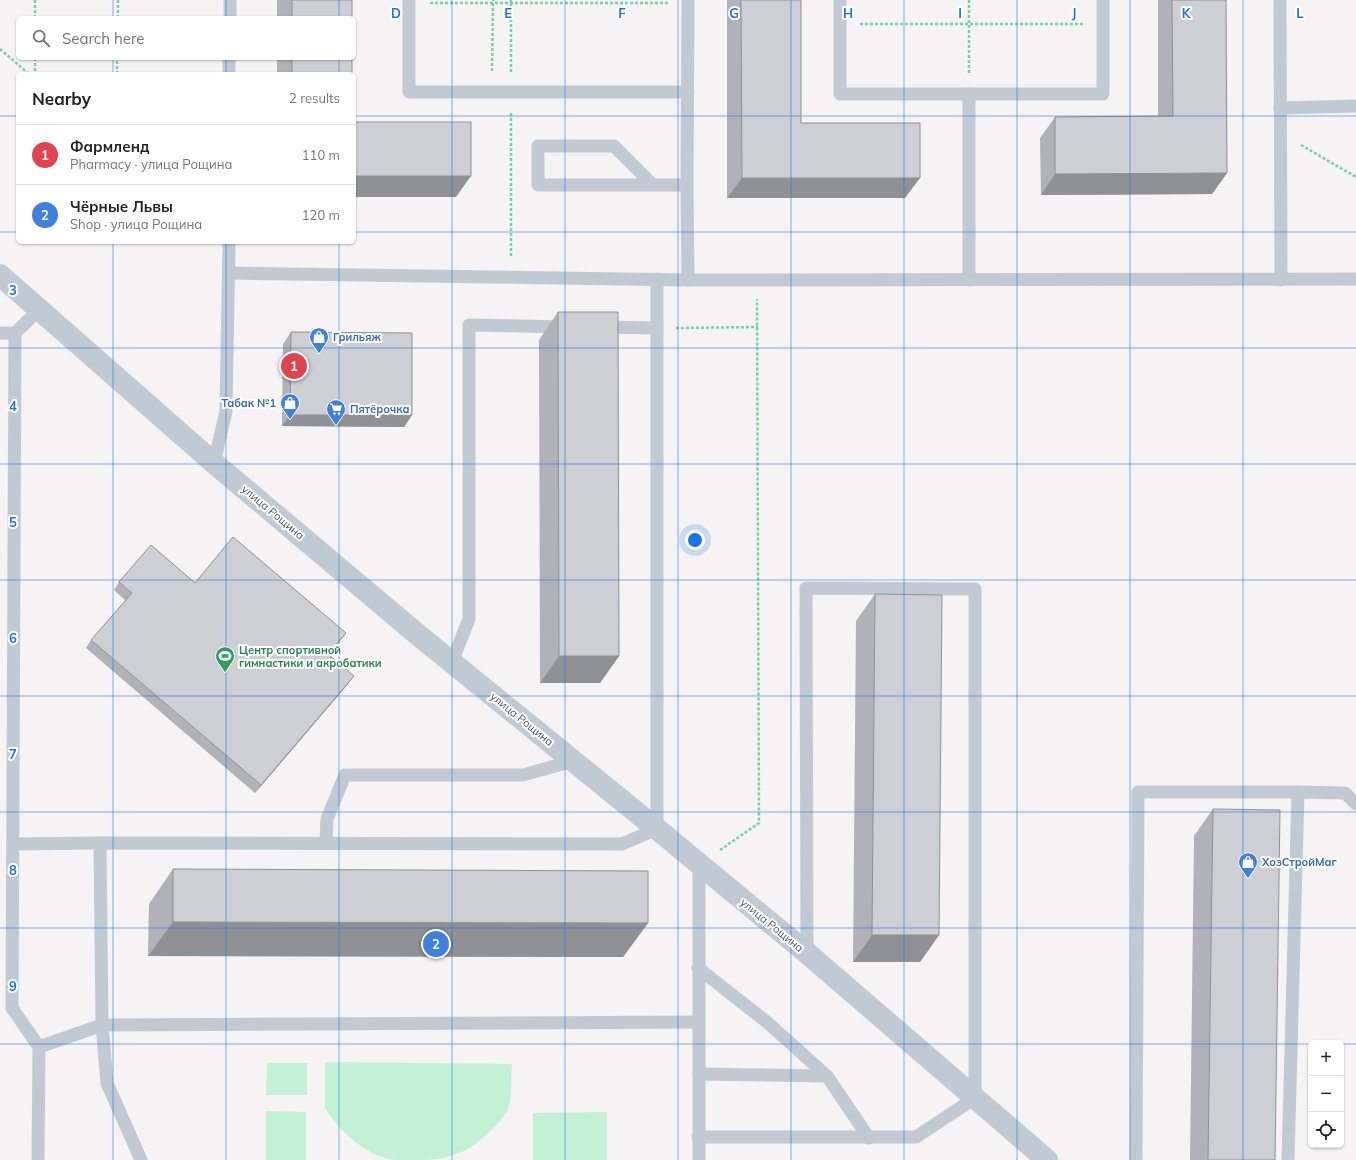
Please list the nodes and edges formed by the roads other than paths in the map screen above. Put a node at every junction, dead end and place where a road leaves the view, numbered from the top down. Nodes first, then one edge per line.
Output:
1 (230, 0) edge
2 (840, 0) edge
3 (1103, 0) edge
4 (1280, 0) edge
5 (409, 1) edge
6 (688, 2) edge
7 (230, 16) edge
8 (230, 60) edge
9 (229, 72) edge
10 (688, 92) junction
11 (969, 94) junction
12 (1356, 106) edge
13 (1280, 108) junction
14 (653, 185) junction
15 (687, 185) junction
16 (229, 244) edge
17 (229, 273) junction
18 (0, 275) edge
19 (657, 279) junction
20 (1356, 279) edge
21 (688, 280) junction
22 (969, 280) junction
23 (1281, 280) junction
24 (40, 310) junction
25 (657, 328) junction
26 (0, 333) edge
27 (15, 333) junction
28 (214, 463) junction
29 (452, 662) junction
30 (573, 761) junction
31 (1298, 792) junction
32 (1356, 804) edge
33 (657, 829) junction
34 (100, 843) junction
35 (326, 843) junction
36 (13, 844) junction
37 (699, 865) junction
38 (807, 953) junction
39 (698, 968) junction
40 (698, 1022) junction
41 (102, 1026) junction
42 (39, 1047) junction
43 (699, 1074) junction
44 (827, 1076) junction
45 (975, 1098) junction
46 (698, 1137) junction
47 (869, 1138) junction
48 (38, 1160) edge
49 (141, 1160) edge
50 (699, 1160) edge
51 (1047, 1160) edge
52 (1136, 1160) edge
53 (1288, 1160) edge

1 - 7 lane
2 - 11 lane
3 - 11 lane
4 - 13 lane
5 - 10 lane
6 - 10 lane
8 - 9 lane
10 - 15 lane
11 - 22 lane
12 - 13 lane
13 - 23 lane
14 - 14 lane
14 - 15 lane
15 - 21 lane
16 - 17 lane
17 - 19 lane
17 - 28 lane
18 - 24 street, улица Рощина
19 - 21 lane
19 - 25 lane
20 - 23 lane
21 - 22 lane
22 - 23 lane
24 - 27 lane
24 - 28 street, улица Рощина
25 - 29 lane
25 - 33 lane
26 - 27 lane
27 - 36 lane
28 - 29 street, улица Рощина
29 - 30 street, улица Рощина
30 - 33 street, улица Рощина
30 - 35 lane
31 - 32 lane
31 - 52 lane
31 - 53 lane
33 - 35 lane
33 - 37 street, улица Рощина
34 - 35 lane
34 - 36 lane
34 - 41 lane
36 - 42 lane
37 - 38 street, улица Рощина
37 - 39 lane
38 - 45 street, улица Рощина
38 - 45 lane
39 - 40 lane
39 - 44 lane
40 - 41 lane
40 - 43 lane
41 - 42 lane
41 - 49 lane
42 - 48 lane
43 - 44 lane
43 - 46 lane
44 - 47 lane
45 - 47 lane
45 - 51 street, улица Рощина
46 - 47 lane
46 - 50 lane

